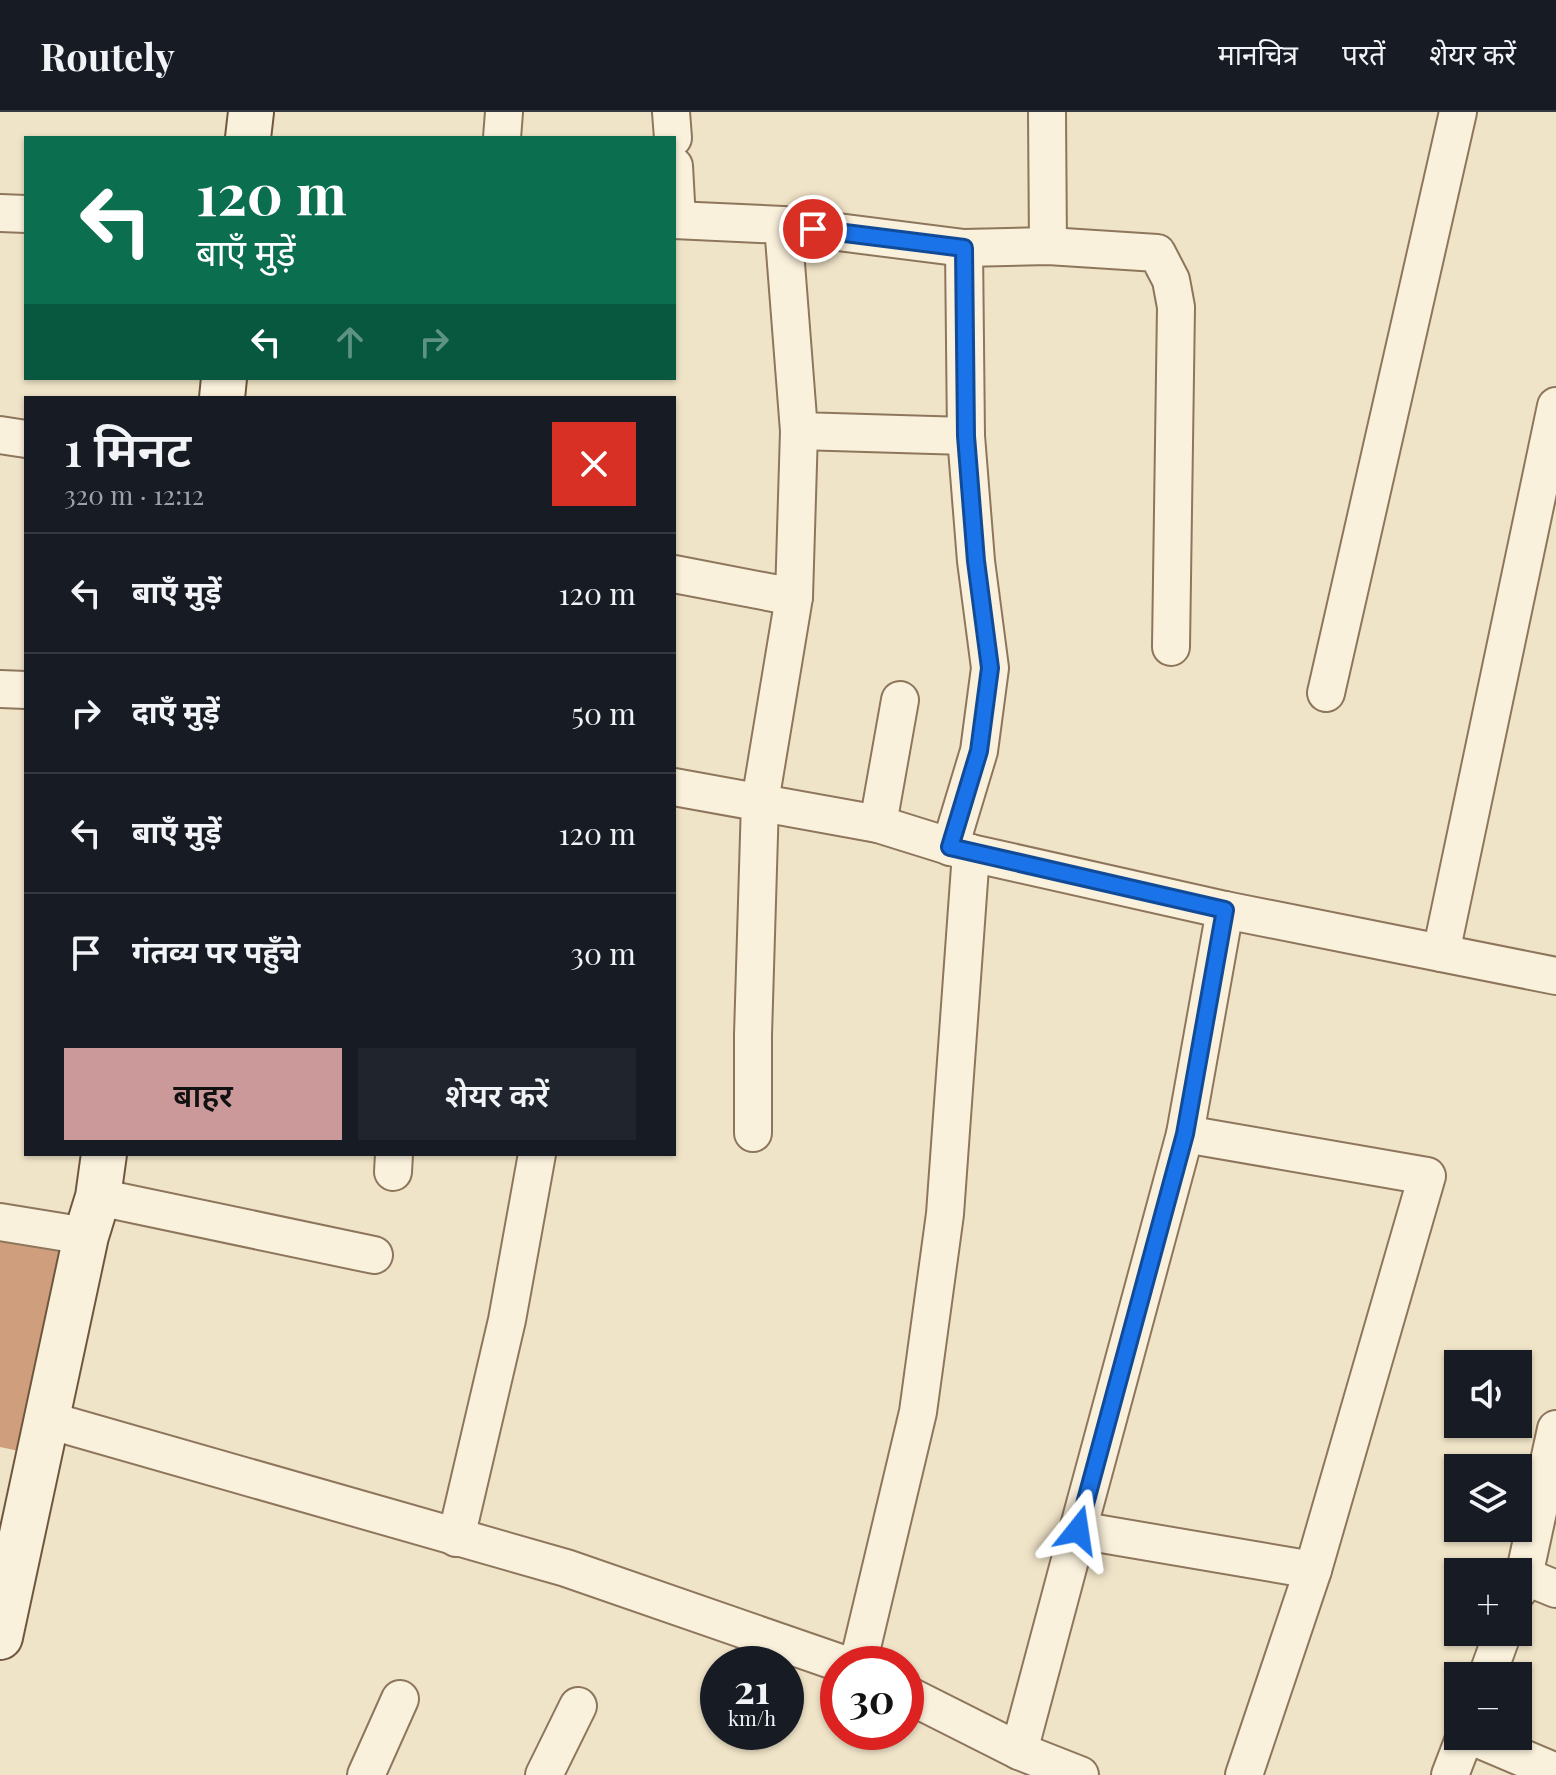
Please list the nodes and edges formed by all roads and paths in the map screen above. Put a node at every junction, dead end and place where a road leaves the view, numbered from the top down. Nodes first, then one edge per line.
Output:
1 (251, 112) edge
2 (504, 112) edge
3 (671, 112) edge
4 (1047, 112) edge
5 (1458, 112) edge
6 (248, 136) edge
7 (502, 136) edge
8 (673, 136) edge
9 (0, 213) edge
10 (24, 214) edge
11 (676, 220) edge
12 (783, 225) junction
13 (1048, 246) junction
14 (964, 248) junction
15 (1556, 406) edge
16 (799, 431) junction
17 (0, 435) edge
18 (966, 436) junction
19 (24, 439) edge
20 (676, 574) edge
21 (794, 597) junction
22 (1171, 647) dead end
23 (0, 689) edge
24 (24, 690) edge
25 (1326, 693) dead end
26 (900, 700) dead end
27 (676, 787) edge
28 (760, 802) junction
29 (878, 824) junction
30 (960, 850) junction
31 (1225, 910) junction
32 (1441, 953) junction
33 (1556, 976) edge
34 (753, 1133) dead end
35 (1185, 1134) junction
36 (104, 1156) edge
37 (537, 1156) edge
38 (92, 1217) junction
39 (0, 1222) edge
40 (374, 1255) dead end
41 (48, 1420) junction
42 (1556, 1429) edge
43 (1078, 1530) junction
44 (456, 1538) junction
45 (1313, 1570) junction
46 (1533, 1585) edge
47 (0, 1637) edge
48 (862, 1646) edge
49 (820, 1656) edge
50 (400, 1699) dead end
51 (924, 1703) edge
52 (578, 1706) dead end
53 (1462, 1750) edge
54 (1502, 1750) edge
55 (1019, 1751) junction
56 (1556, 1772) edge
57 (366, 1775) edge
58 (544, 1775) edge
59 (1080, 1775) edge
60 (1244, 1775) edge
61 (1450, 1775) edge

1 - 6 street
2 - 7 street
3 - 8 street
4 - 13 street
5 - 25 street
9 - 10 street
11 - 12 street
12 - 14 street
12 - 16 street
13 - 14 street
13 - 22 street
14 - 18 street
15 - 32 street
16 - 18 street
16 - 21 street
17 - 19 street
18 - 30 street
20 - 21 street
21 - 28 street
23 - 24 street
26 - 29 street
27 - 28 street
28 - 29 street
28 - 34 street
29 - 30 street
30 - 31 street
30 - 48 street
31 - 32 street
31 - 35 street
32 - 33 street
35 - 43 street
35 - 45 street
36 - 38 street
37 - 44 street
38 - 39 street
38 - 40 street
38 - 41 street
41 - 44 street
41 - 47 street
42 - 46 street
43 - 45 street
43 - 55 street
44 - 49 street
45 - 60 street
50 - 57 street
51 - 55 street
52 - 58 street
53 - 61 street
54 - 56 street
55 - 59 street

